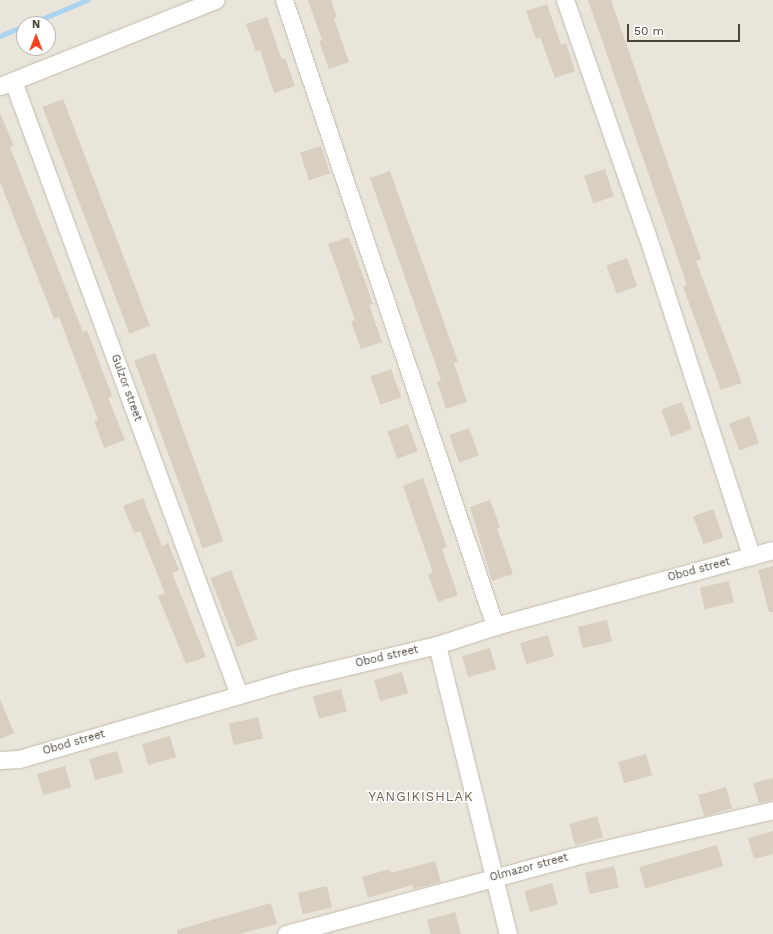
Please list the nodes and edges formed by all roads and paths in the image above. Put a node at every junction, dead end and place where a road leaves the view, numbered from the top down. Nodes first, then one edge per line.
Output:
1 (215, 0) edge
2 (284, 0) edge
3 (565, 0) edge
4 (6, 84) edge
5 (773, 550) edge
6 (751, 556) junction
7 (495, 626) junction
8 (437, 645) junction
9 (239, 695) junction
10 (0, 760) edge
11 (773, 810) edge
12 (495, 877) junction
13 (286, 934) edge
14 (508, 934) edge

1 - 4 street
2 - 7 street
3 - 6 street
4 - 9 street, Gulzor street
5 - 6 street, Obod street
6 - 7 street, Obod street
7 - 8 street, Obod street
8 - 9 street, Obod street
8 - 12 street
9 - 10 street, Obod street
11 - 12 street, Olmazor street
12 - 13 street, Olmazor street
12 - 14 street

